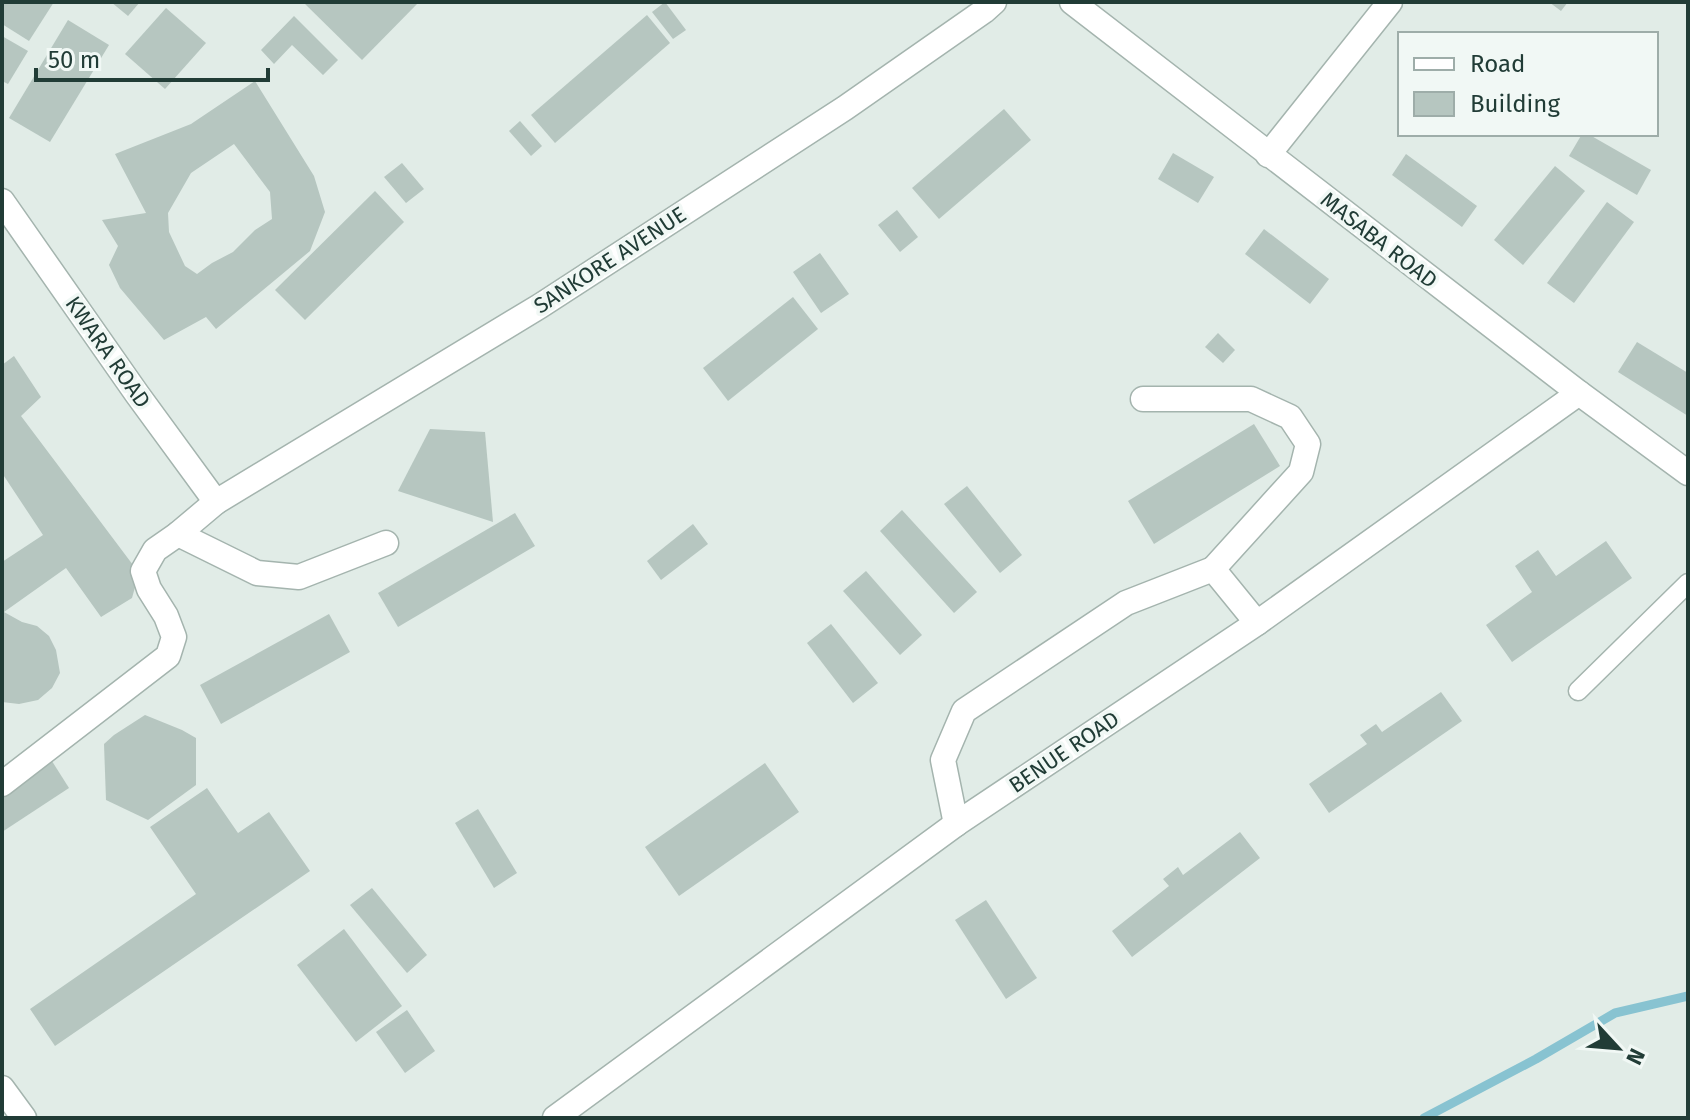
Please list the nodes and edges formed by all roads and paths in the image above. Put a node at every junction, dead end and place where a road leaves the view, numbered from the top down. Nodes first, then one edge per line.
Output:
1 (994, 2) edge
2 (1072, 2) edge
3 (1390, 2) edge
4 (1268, 155) junction
5 (2, 201) edge
6 (1579, 393) junction
7 (1143, 399) dead end
8 (1688, 473) edge
9 (216, 502) junction
10 (178, 534) junction
11 (386, 543) dead end
12 (1213, 569) junction
13 (1688, 583) edge
14 (1257, 623) junction
15 (1578, 691) dead end
16 (2, 784) edge
17 (956, 824) junction
18 (2, 1088) edge
19 (24, 1118) edge
20 (555, 1118) edge

1 - 9 street, SANKORE AVENUE
2 - 4 street, MASABA ROAD
3 - 4 street
4 - 6 street, MASABA ROAD
5 - 9 street, KWARA ROAD
6 - 8 street, MASABA ROAD
6 - 14 street, BENUE ROAD
7 - 12 street
9 - 10 street, SANKORE AVENUE
10 - 11 street
10 - 16 street, SANKORE AVENUE
12 - 14 street
12 - 17 street
13 - 15 lane
14 - 17 street, BENUE ROAD
17 - 20 street, BENUE ROAD
18 - 19 street

